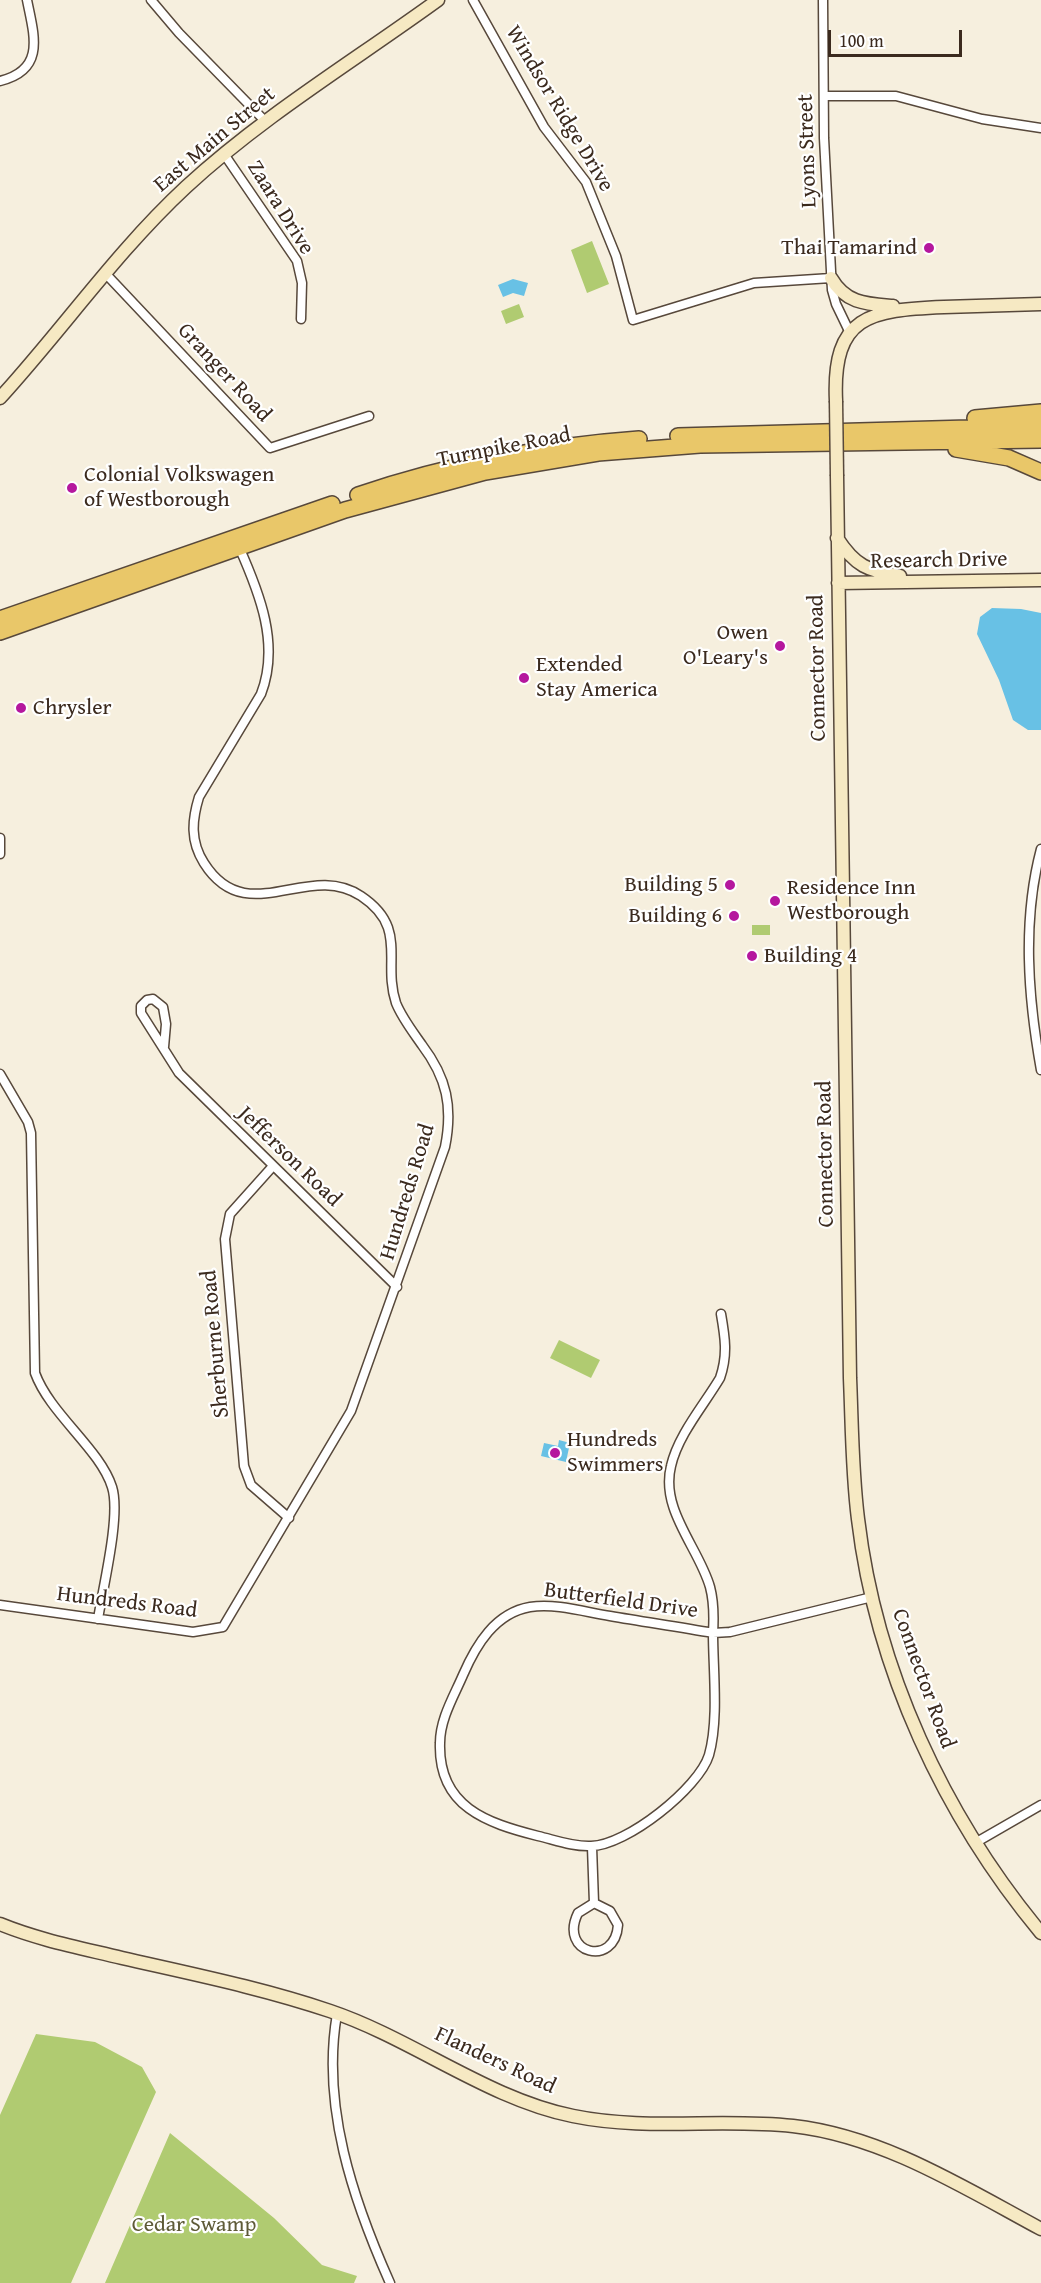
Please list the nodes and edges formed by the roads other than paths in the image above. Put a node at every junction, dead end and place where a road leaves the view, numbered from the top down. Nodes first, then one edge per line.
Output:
1 (27, 0) edge
2 (151, 0) edge
3 (438, 0) edge
4 (473, 0) edge
5 (823, 0) edge
6 (0, 81) edge
7 (824, 96) junction
8 (266, 122) junction
9 (1041, 128) edge
10 (224, 154) junction
11 (105, 273) junction
12 (831, 278) junction
13 (1041, 304) edge
14 (919, 308) junction
15 (302, 319) dead end
16 (850, 333) junction
17 (0, 398) edge
18 (1041, 412) edge
19 (369, 416) dead end
20 (1041, 426) edge
21 (925, 428) junction
22 (1041, 440) edge
23 (900, 442) junction
24 (1041, 472) edge
25 (837, 538) junction
26 (240, 547) junction
27 (1041, 580) edge
28 (931, 581) junction
29 (838, 583) junction
30 (0, 619) edge
31 (0, 632) edge
32 (0, 838) edge
33 (1041, 849) edge
34 (0, 854) edge
35 (164, 1047) junction
36 (1041, 1070) edge
37 (0, 1074) edge
38 (273, 1166) junction
39 (397, 1287) junction
40 (721, 1314) dead end
41 (289, 1518) junction
42 (872, 1597) junction
43 (0, 1605) edge
44 (98, 1619) junction
45 (713, 1633) junction
46 (1041, 1805) edge
47 (975, 1843) junction
48 (592, 1846) junction
49 (594, 1903) junction
50 (0, 1924) edge
51 (1041, 1933) edge
52 (337, 2014) junction
53 (1041, 2229) edge
54 (390, 2283) edge

1 - 6 street
2 - 8 street
3 - 8 street, East Main Street
4 - 12 street, Windsor Ridge Drive
5 - 7 street, Lyons Street
7 - 9 street
7 - 12 street, Lyons Street
8 - 10 street, East Main Street
10 - 11 street, East Main Street
10 - 15 street, Zaara Drive
11 - 17 street, East Main Street
11 - 19 street, Granger Road
12 - 14 street
12 - 16 street, Lyons Street
13 - 14 street
14 - 16 street
16 - 25 street, Connector Road, bridge
18 - 21 highway
20 - 21 highway, Turnpike Road
21 - 30 highway, Turnpike Road
22 - 23 highway, Turnpike Road
23 - 24 highway
23 - 26 highway, Turnpike Road
25 - 28 street
25 - 29 street, Connector Road
26 - 31 highway, Turnpike Road
26 - 39 street, Hundreds Road
27 - 28 street, Research Drive
28 - 29 street, Research Drive
29 - 42 street, Connector Road
32 - 34 street
33 - 36 street
35 - 35 street, Jefferson Road
35 - 38 street, Jefferson Road
37 - 44 street
38 - 39 street, Jefferson Road
38 - 41 street, Sherburne Road
39 - 41 street, Hundreds Road
40 - 45 street
41 - 44 street, Hundreds Road
42 - 45 street, Butterfield Drive
42 - 47 street, Connector Road
43 - 44 street, Hundreds Road
45 - 48 street, Butterfield Drive
45 - 48 street, Butterfield Drive
46 - 47 street
47 - 51 street, Connector Road
48 - 49 street
49 - 49 street
50 - 52 street, Flanders Road
52 - 53 street, Flanders Road
52 - 54 street

